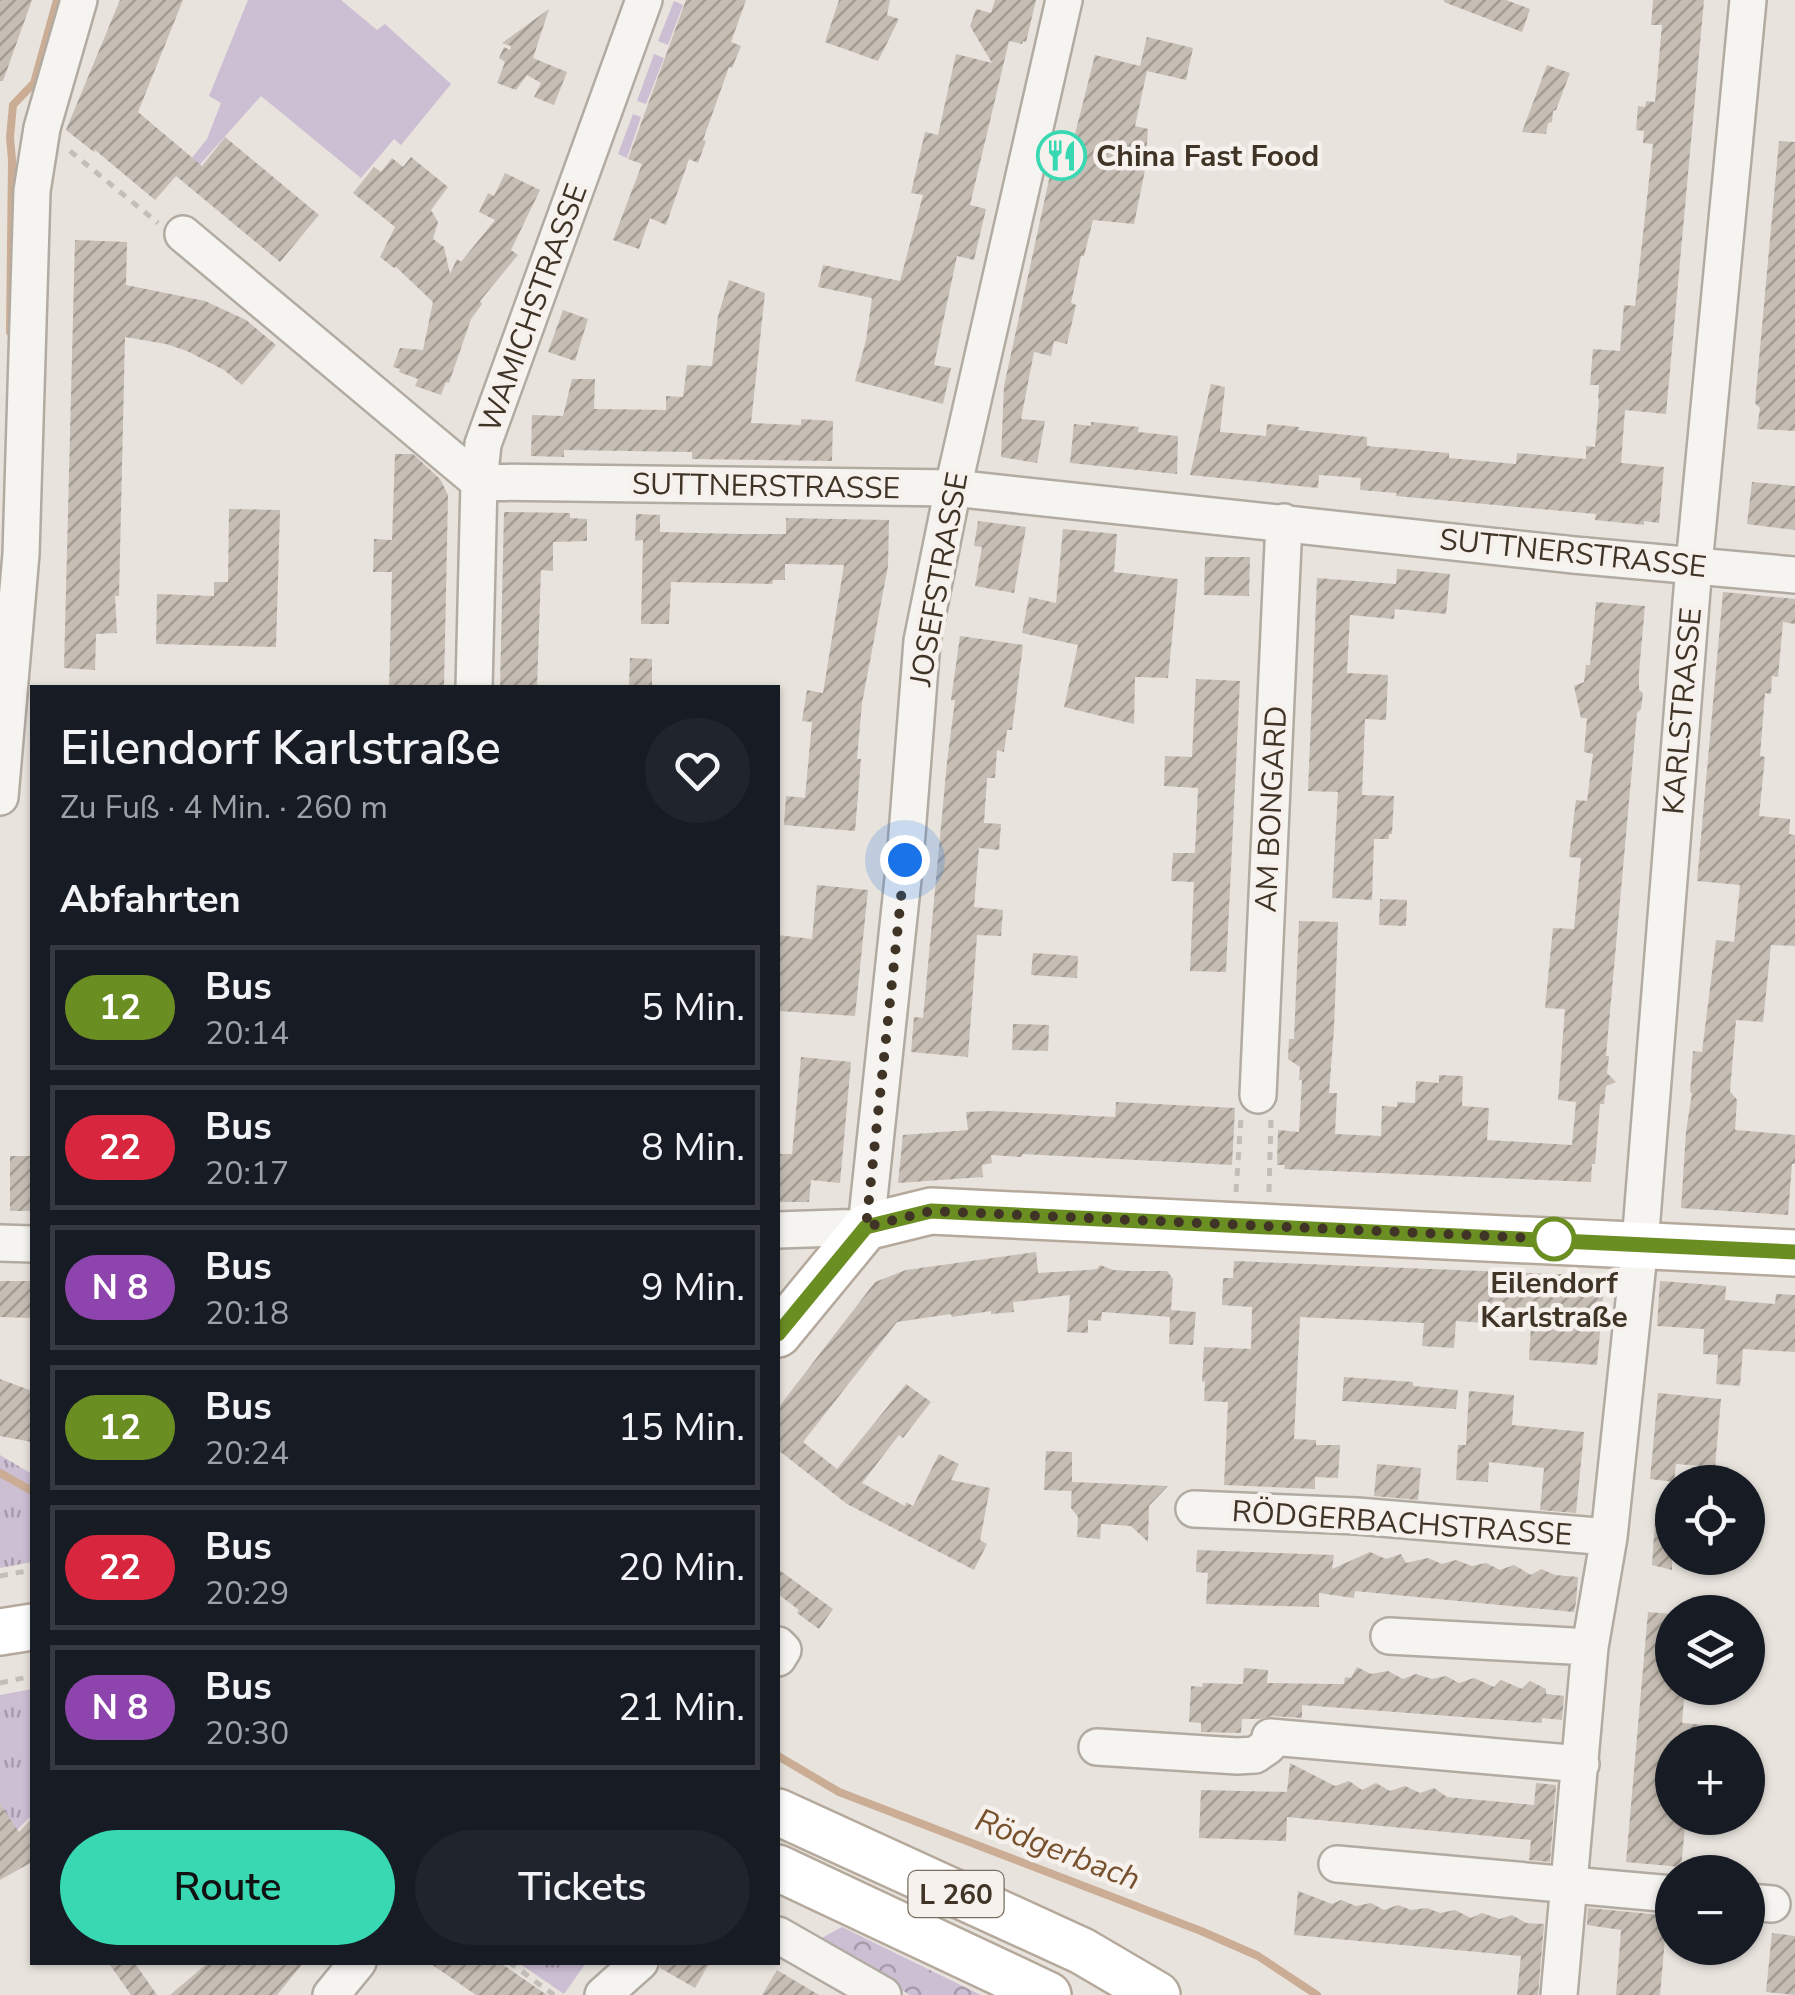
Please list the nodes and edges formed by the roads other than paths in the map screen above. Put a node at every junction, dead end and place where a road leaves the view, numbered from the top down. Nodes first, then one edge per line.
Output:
1 (79, 0) edge
2 (644, 0) edge
3 (1064, 0) edge
4 (1748, 0) edge
5 (184, 234) dead end
6 (480, 482) junction
7 (953, 488) junction
8 (1284, 522) junction
9 (1694, 565) junction
10 (1795, 574) edge
11 (9, 599) edge
12 (474, 685) edge
13 (0, 797) edge
14 (1258, 1095) road end
15 (866, 1227) junction
16 (780, 1230) edge
17 (0, 1243) edge
18 (30, 1244) edge
19 (1640, 1244) junction
20 (1795, 1252) edge
21 (780, 1332) edge
22 (1194, 1509) dead end
23 (1609, 1537) junction
24 (30, 1626) edge
25 (0, 1632) edge
26 (1389, 1636) dead end
27 (1590, 1648) junction
28 (1098, 1747) dead end
29 (1581, 1764) junction
30 (780, 1813) edge
31 (1337, 1864) dead end
32 (780, 1869) edge
33 (1568, 1884) junction
34 (1655, 1892) edge
35 (780, 1935) edge
36 (637, 1965) edge
37 (603, 1995) edge
38 (883, 1995) edge
39 (1048, 1995) edge
40 (1157, 1995) edge
41 (1559, 1995) edge

1 - 11 street
2 - 6 street, WAMICHSTRASSE
3 - 7 street, JOSEFSTRASSE
4 - 9 street, KARLSTRASSE
5 - 6 street
6 - 7 street, SUTTNERSTRASSE
6 - 12 street, WAMICHSTRASSE
7 - 8 street, SUTTNERSTRASSE
7 - 15 street, JOSEFSTRASSE
8 - 9 street, SUTTNERSTRASSE
8 - 14 street, AM BONGARD
9 - 10 street, SUTTNERSTRASSE
9 - 19 street, KARLSTRASSE
11 - 13 street
15 - 16 street
15 - 19 main road
15 - 21 main road
17 - 18 street
19 - 20 main road
19 - 23 street, RÖDGERBACHSTRASSE
22 - 23 street, RÖDGERBACHSTRASSE
23 - 27 street, RÖDGERBACHSTRASSE
24 - 25 main road
26 - 27 street
27 - 29 street, RÖDGERBACHSTRASSE
28 - 29 street
29 - 33 street, RÖDGERBACHSTRASSE
30 - 40 main road, L 260
31 - 33 street
32 - 39 main road, L 260
33 - 34 street
33 - 41 street, RÖDGERBACHSTRASSE
35 - 38 street
36 - 37 street

